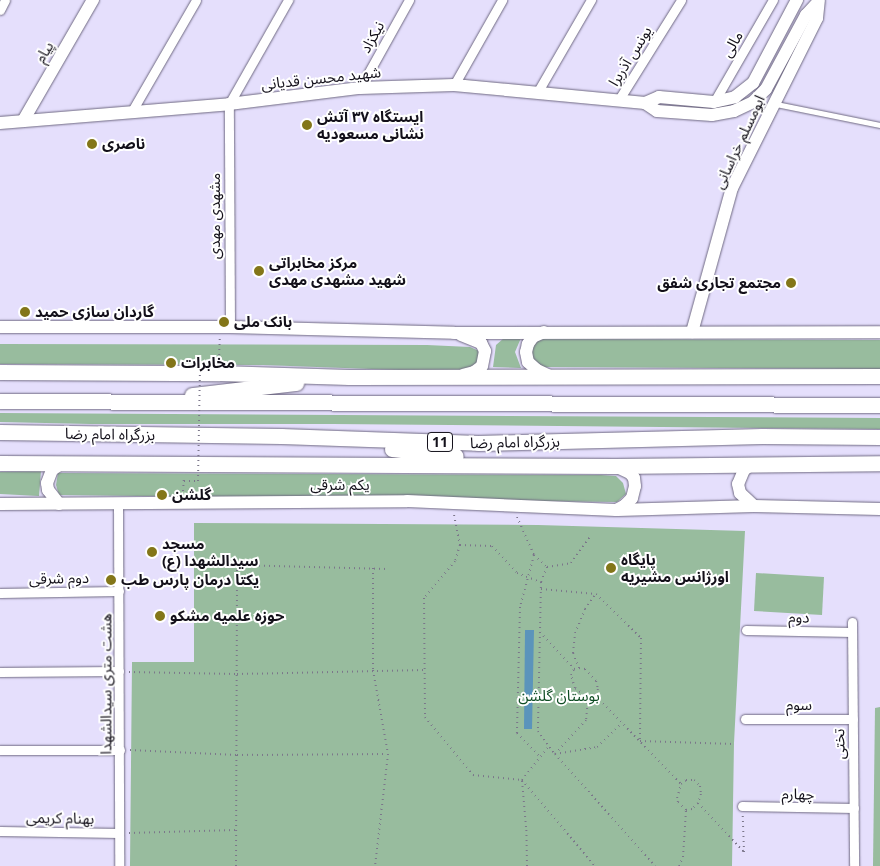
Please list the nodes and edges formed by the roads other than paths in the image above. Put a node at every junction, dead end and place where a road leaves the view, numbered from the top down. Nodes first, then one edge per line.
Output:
1 (5, 0) edge
2 (93, 0) edge
3 (196, 0) edge
4 (288, 0) edge
5 (409, 0) edge
6 (502, 0) edge
7 (590, 0) edge
8 (681, 0) edge
9 (773, 0) edge
10 (797, 0) edge
11 (818, 1) edge
12 (0, 10) edge
13 (753, 83) joint
14 (454, 85) junction
15 (360, 88) junction
16 (537, 93) junction
17 (618, 101) junction
18 (714, 102) junction
19 (645, 103) junction
20 (775, 103) junction
21 (229, 104) junction
22 (132, 111) junction
23 (23, 121) junction
24 (1, 124) edge
25 (880, 125) edge
26 (0, 327) edge
27 (225, 327) junction
28 (546, 331) junction
29 (692, 332) junction
30 (880, 332) edge
31 (454, 333) junction
32 (0, 372) edge
33 (550, 376) junction
34 (880, 376) edge
35 (349, 377) junction
36 (457, 377) junction
37 (0, 401) edge
38 (118, 403) junction
39 (880, 405) edge
40 (0, 432) edge
41 (282, 436) junction
42 (880, 437) edge
43 (0, 463) edge
44 (880, 463) edge
45 (61, 464) junction
46 (752, 464) junction
47 (534, 465) junction
48 (615, 466) junction
49 (118, 503) junction
50 (0, 504) edge
51 (59, 504) junction
52 (754, 506) junction
53 (880, 508) edge
54 (616, 510) junction
55 (119, 591) junction
56 (0, 593) edge
57 (852, 627) joint
58 (746, 630) dead end
59 (0, 672) edge
60 (119, 672) junction
61 (853, 718) junction
62 (745, 719) dead end
63 (0, 750) edge
64 (120, 750) junction
65 (742, 806) road end
66 (854, 808) junction
67 (0, 831) edge
68 (119, 833) junction
69 (118, 866) edge
70 (854, 866) edge

1 - 12 street
2 - 23 main road, پیام
3 - 22 street
4 - 21 street
5 - 15 street, نیکزاد
6 - 14 street
7 - 16 street
8 - 17 street, یونس آذربرا
9 - 18 street, مالی
10 - 13 main road, ابومسلم خراسانی
11 - 19 main road, شهید محسن قدیانی
11 - 20 main road, ابومسلم خراسانی
13 - 18 main road, شهید محسن قدیانی
14 - 15 main road, شهید محسن قدیانی
14 - 16 main road, شهید محسن قدیانی
15 - 21 main road, شهید محسن قدیانی
16 - 17 main road, شهید محسن قدیانی
17 - 19 main road, شهید محسن قدیانی
18 - 19 main road, شهید محسن قدیانی
20 - 25 lane
20 - 29 main road, ابومسلم خراسانی
21 - 22 main road, شهید محسن قدیانی
21 - 27 street, مشهدی مهدی
22 - 23 main road, شهید محسن قدیانی
23 - 24 main road, شهید محسن قدیانی
26 - 27 main road
27 - 31 main road
28 - 29 main road
28 - 31 main road
28 - 33 main road
29 - 30 main road
31 - 36 main road
32 - 35 highway
33 - 34 highway
33 - 36 highway
35 - 36 highway
35 - 38 highway
37 - 38 highway, بزرگراه امام رضا
38 - 39 highway, بزرگراه امام رضا
40 - 41 highway, بزرگراه امام رضا / 11
41 - 42 highway, بزرگراه امام رضا / 11
41 - 47 highway
43 - 45 highway
44 - 46 highway
45 - 47 highway
45 - 51 main road
46 - 48 highway
46 - 52 main road
47 - 48 highway
48 - 54 main road
49 - 51 main road, یکم شرقی
49 - 54 main road, یکم شرقی
49 - 55 street, هشت متری سیدالشهدا
50 - 51 main road, یکم شرقی
52 - 53 main road, یکم شرقی
52 - 54 main road, یکم شرقی
55 - 56 street, دوم شرقی
55 - 60 street, هشت متری سیدالشهدا
57 - 58 street, دوم
57 - 61 street, تختی
59 - 60 street
60 - 64 street, هشت متری سیدالشهدا
61 - 62 street, سوم
61 - 66 street, تختی
63 - 64 street
64 - 68 street, هشت متری سیدالشهدا
65 - 66 street, چهارم
66 - 70 street, تختی
67 - 68 street, بهنام کریمی
68 - 69 street, هشت متری سیدالشهدا

